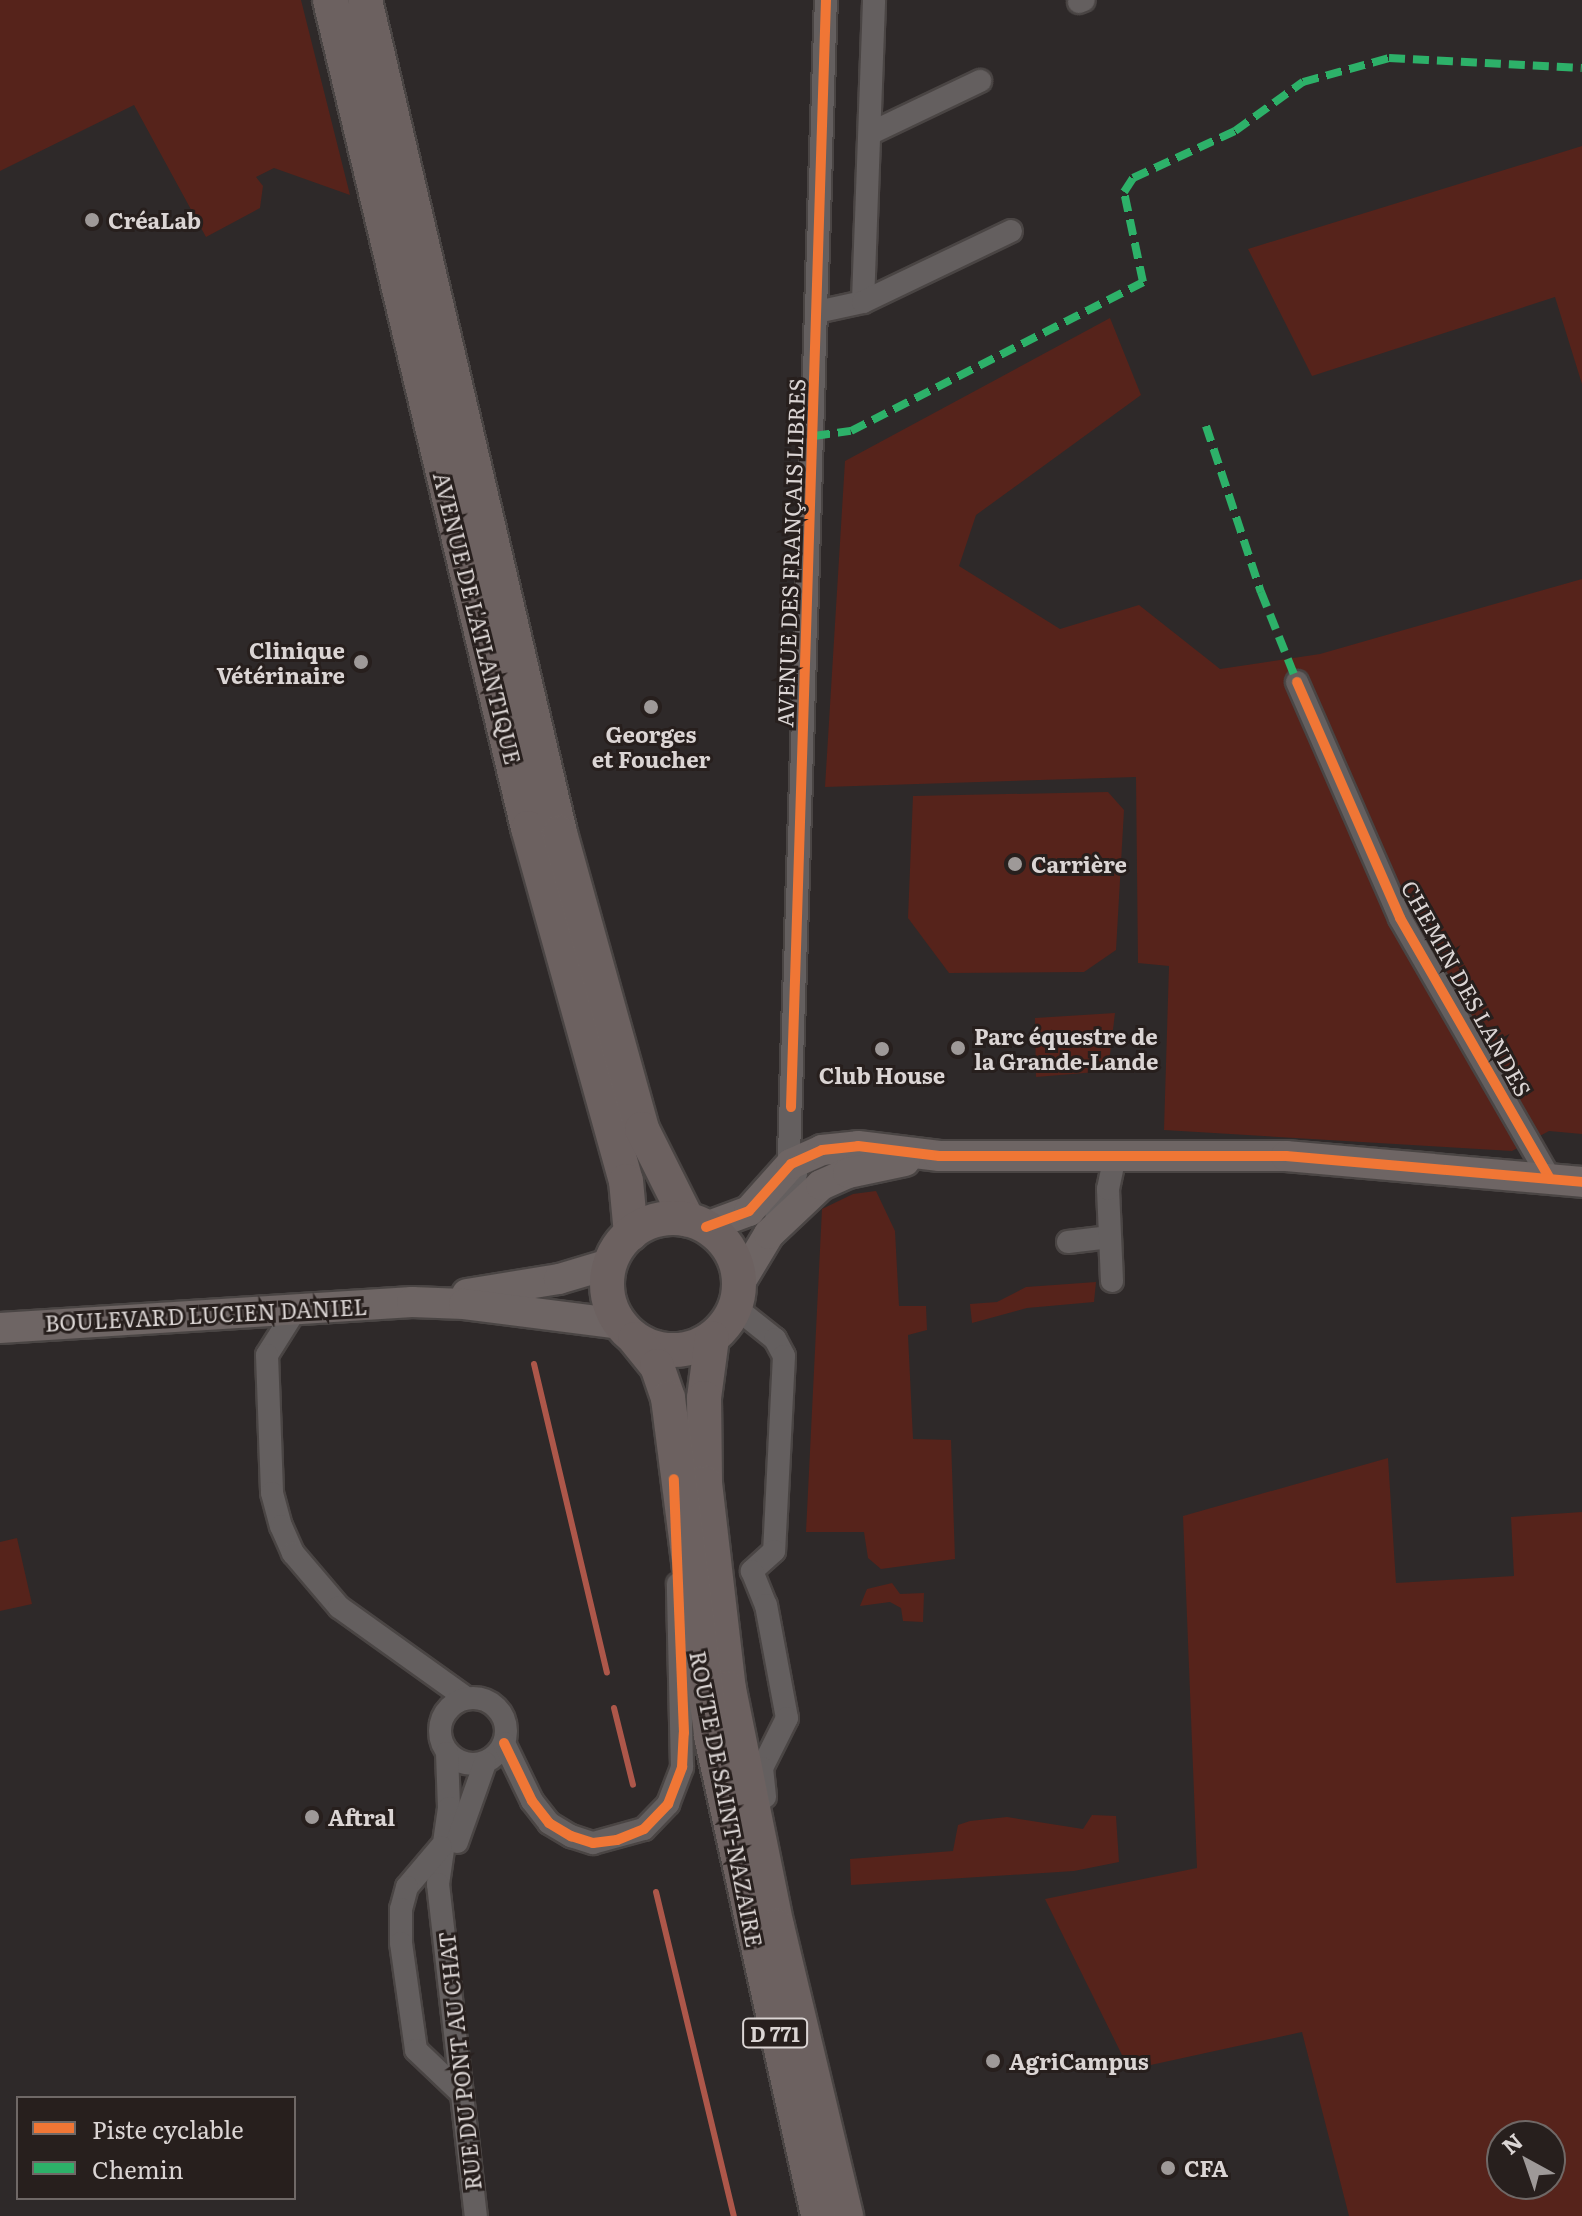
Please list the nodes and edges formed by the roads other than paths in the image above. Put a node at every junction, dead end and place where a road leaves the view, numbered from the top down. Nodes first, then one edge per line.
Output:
1 (330, 0) edge
2 (365, 0) edge
3 (826, 0) edge
4 (874, 0) edge
5 (980, 81) dead end
6 (871, 133) junction
7 (1011, 231) dead end
8 (863, 302) junction
9 (817, 312) junction
10 (1297, 682) dead end
11 (1115, 1155) junction
12 (939, 1156) junction
13 (791, 1164) junction
14 (1550, 1179) junction
15 (1582, 1182) edge
16 (696, 1223) junction
17 (776, 1226) junction
18 (631, 1234) junction
19 (1110, 1237) junction
20 (1068, 1242) dead end
21 (609, 1264) junction
22 (1112, 1281) dead end
23 (738, 1296) junction
24 (412, 1302) junction
25 (296, 1309) junction
26 (0, 1328) edge
27 (628, 1332) junction
28 (712, 1338) junction
29 (674, 1479) junction
30 (710, 1558) junction
31 (752, 1571) junction
32 (466, 1698) junction
33 (504, 1743) junction
34 (447, 1753) junction
35 (485, 1763) junction
36 (441, 1847) junction
37 (442, 1905) junction
38 (777, 1926) junction
39 (461, 2093) junction
40 (476, 2216) edge
41 (818, 2216) edge
42 (846, 2216) edge

1 - 18 main road, AVENUE DE L'ATLANTIQUE
2 - 16 main road, AVENUE DE L'ATLANTIQUE
3 - 9 street, AVENUE DES FRANÇAIS LIBRES
4 - 6 street
5 - 6 street
6 - 8 street
7 - 8 street
8 - 9 street
9 - 13 street, AVENUE DES FRANÇAIS LIBRES
10 - 14 street, CHEMIN DES LANDES
11 - 12 street
11 - 14 street
11 - 19 street
12 - 13 street
12 - 17 street
13 - 16 street
13 - 17 street, AVENUE DES FRANÇAIS LIBRES
14 - 15 street
16 - 18 main road
16 - 23 main road
17 - 23 street
18 - 21 main road
19 - 20 street
19 - 22 street
21 - 24 street, BOULEVARD LUCIEN DANIEL
21 - 27 main road
23 - 28 main road
23 - 31 street
24 - 25 street, BOULEVARD LUCIEN DANIEL
24 - 27 street, BOULEVARD LUCIEN DANIEL
25 - 26 street, BOULEVARD LUCIEN DANIEL
25 - 32 street
27 - 28 main road
27 - 29 main road, ROUTE DE SAINT-NAZAIRE
28 - 30 main road, ROUTE DE SAINT-NAZAIRE
29 - 33 street
29 - 41 main road, ROUTE DE SAINT-NAZAIRE / D 771
30 - 31 street
30 - 38 main road, ROUTE DE SAINT-NAZAIRE
31 - 38 street
32 - 33 street
32 - 34 street
33 - 35 street
34 - 35 street
34 - 36 street
35 - 37 street
36 - 37 street
36 - 39 street
37 - 39 street, RUE DU PONT AU CHAT
38 - 42 main road, ROUTE DE SAINT-NAZAIRE
39 - 40 street, RUE DU PONT AU CHAT

